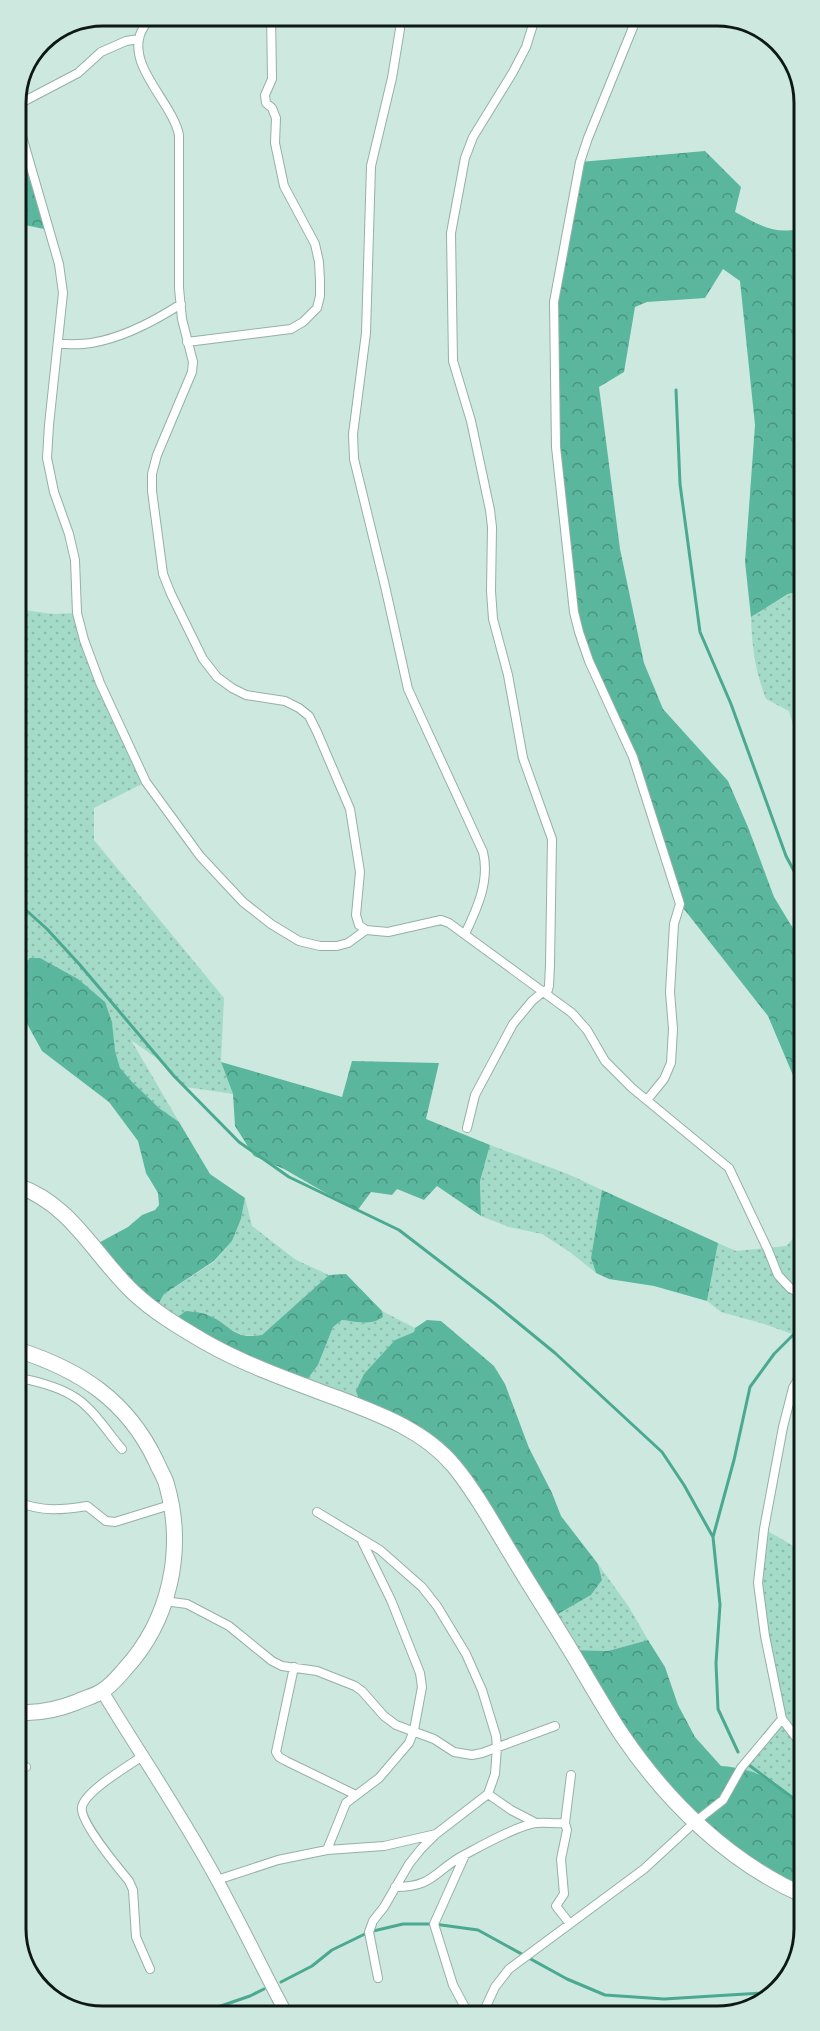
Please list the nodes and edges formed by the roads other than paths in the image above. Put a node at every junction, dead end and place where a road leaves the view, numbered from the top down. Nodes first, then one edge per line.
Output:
1 (144, 26) edge
2 (271, 26) edge
3 (400, 26) edge
4 (532, 26) edge
5 (634, 26) edge
6 (139, 39) junction
7 (26, 100) edge
8 (26, 150) edge
9 (181, 304) junction
10 (187, 342) junction
11 (58, 344) junction
12 (366, 930) junction
13 (465, 934) junction
14 (545, 992) junction
15 (647, 1100) junction
16 (466, 1128) dead end
17 (26, 1190) edge
18 (794, 1290) edge
19 (26, 1353) edge
20 (26, 1379) edge
21 (794, 1386) edge
22 (122, 1449) dead end
23 (26, 1505) edge
24 (170, 1505) junction
25 (317, 1512) dead end
26 (360, 1539) junction
27 (165, 1601) junction
28 (294, 1667) junction
29 (102, 1691) junction
30 (26, 1713) edge
31 (782, 1719) junction
32 (555, 1726) dead end
33 (414, 1730) junction
34 (794, 1735) edge
35 (497, 1748) junction
36 (141, 1757) junction
37 (571, 1775) dead end
38 (488, 1794) junction
39 (356, 1795) junction
40 (695, 1822) junction
41 (536, 1823) junction
42 (565, 1823) junction
43 (436, 1834) junction
44 (327, 1850) junction
45 (465, 1854) junction
46 (217, 1880) junction
47 (395, 1887) junction
48 (794, 1890) edge
49 (570, 1924) junction
50 (150, 1969) dead end
51 (378, 1978) dead end
52 (282, 2005) edge
53 (464, 2006) edge
54 (487, 2006) edge

1 - 6 street
2 - 10 street
3 - 13 street
4 - 14 street
5 - 15 street
6 - 7 street
6 - 9 street
8 - 11 street
9 - 10 street
9 - 11 street
10 - 12 street
11 - 12 street
12 - 13 street
13 - 14 street
14 - 15 street
14 - 16 street
15 - 18 street
17 - 40 highway
19 - 24 highway
20 - 22 street
21 - 31 street
23 - 24 street
24 - 27 highway
25 - 26 street
26 - 33 street
26 - 35 street
27 - 28 street
27 - 29 highway
28 - 33 street
28 - 39 street
29 - 30 highway
29 - 36 street
31 - 34 street
31 - 40 street
32 - 35 street
33 - 35 street
33 - 39 street
35 - 38 street
36 - 46 street
36 - 50 street
37 - 42 street
38 - 41 street
38 - 43 street
39 - 44 street
40 - 48 highway
40 - 49 street
41 - 42 street
41 - 45 street
42 - 49 street
43 - 44 street
43 - 47 street
44 - 46 street
45 - 47 street
45 - 53 street
46 - 52 street
47 - 51 street
49 - 54 street

